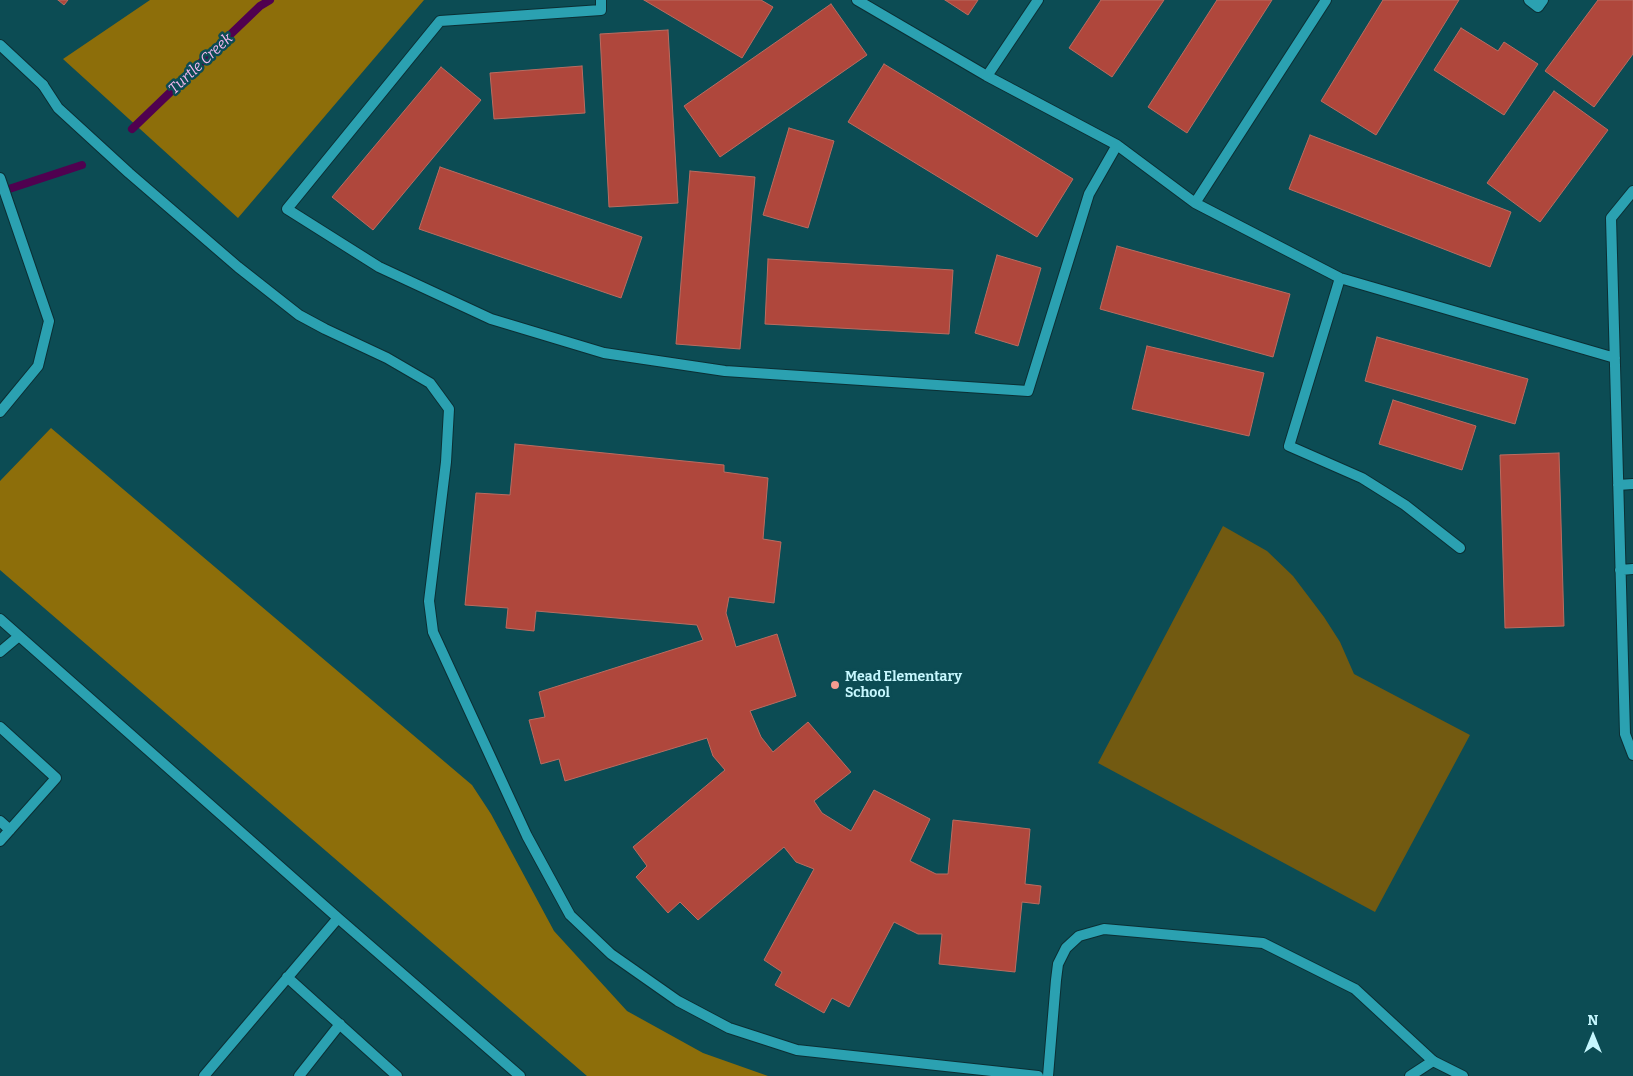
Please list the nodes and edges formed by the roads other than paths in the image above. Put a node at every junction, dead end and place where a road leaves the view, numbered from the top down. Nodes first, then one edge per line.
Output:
1 (601, 0) edge
2 (857, 0) edge
3 (1038, 0) edge
4 (1326, 0) edge
5 (1529, 0) edge
6 (1540, 3) edge
7 (0, 45) edge
8 (987, 76) junction
9 (1117, 145) junction
10 (0, 178) edge
11 (1633, 191) edge
12 (1195, 203) junction
13 (1340, 278) junction
14 (1615, 358) junction
15 (0, 412) edge
16 (1633, 484) edge
17 (1618, 485) junction
18 (1460, 548) dead end
19 (1633, 569) edge
20 (1620, 570) junction
21 (0, 619) edge
22 (19, 636) junction
23 (0, 652) edge
24 (0, 727) edge
25 (1633, 755) edge
26 (0, 821) edge
27 (10, 830) junction
28 (0, 841) edge
29 (338, 918) junction
30 (287, 978) junction
31 (340, 1024) junction
32 (1433, 1061) junction
33 (204, 1076) edge
34 (299, 1076) edge
35 (398, 1076) edge
36 (520, 1076) edge
37 (1038, 1076) edge
38 (1048, 1076) edge
39 (1410, 1076) edge
40 (1463, 1076) edge

1 - 9 street
2 - 8 street
3 - 8 street
4 - 12 street
5 - 6 street
7 - 37 street
8 - 9 street
9 - 12 street
10 - 15 street
11 - 14 street
12 - 13 street
13 - 14 street
13 - 18 street
14 - 17 street
16 - 17 street
17 - 20 street
19 - 20 street
20 - 25 street
21 - 22 street
22 - 23 street
22 - 29 street
24 - 27 street
26 - 27 street
27 - 28 street
29 - 30 street
29 - 36 street
30 - 31 street
30 - 33 street
31 - 34 street
31 - 35 street
32 - 38 street
32 - 39 street
32 - 40 street

